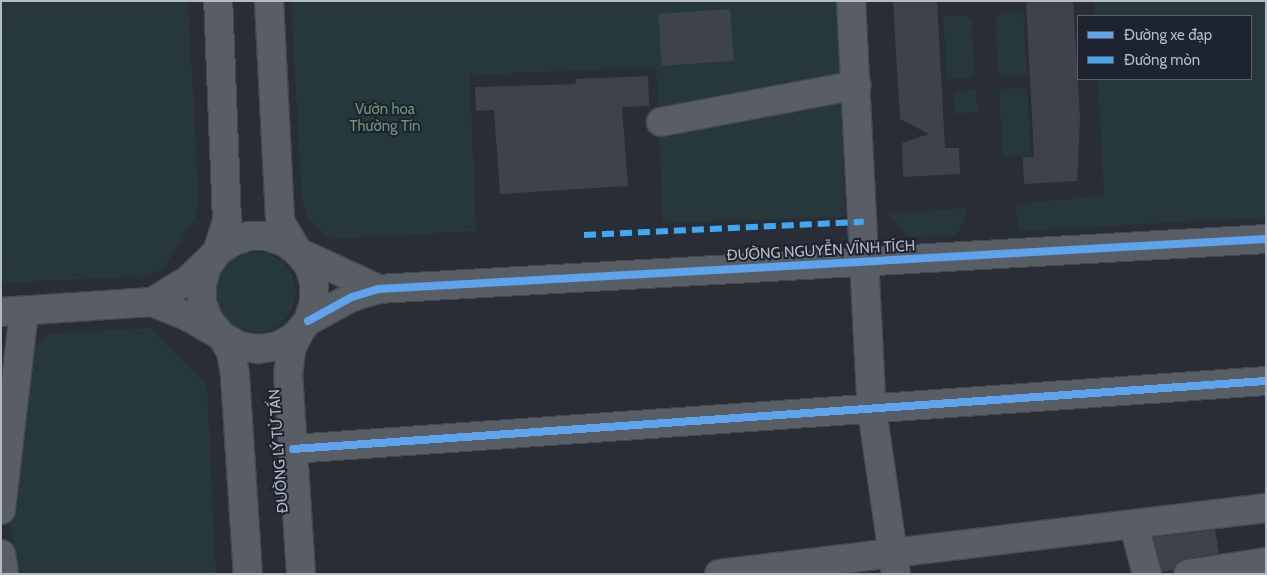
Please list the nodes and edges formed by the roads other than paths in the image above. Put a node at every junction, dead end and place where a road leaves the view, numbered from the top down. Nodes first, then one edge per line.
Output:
1 (218, 1) edge
2 (269, 1) edge
3 (851, 1) edge
4 (857, 85) junction
5 (661, 122) dead end
6 (1266, 239) edge
7 (218, 252) junction
8 (298, 252) junction
9 (866, 263) junction
10 (378, 290) junction
11 (152, 302) junction
12 (13, 312) edge
13 (304, 325) junction
14 (222, 336) junction
15 (1266, 382) edge
16 (872, 410) junction
17 (293, 449) junction
18 (1266, 508) edge
19 (1, 510) edge
20 (1134, 526) junction
21 (1, 554) edge
22 (1266, 562) edge
23 (894, 564) edge
24 (800, 570) edge
25 (4, 574) edge
26 (248, 574) edge
27 (301, 574) edge
28 (719, 574) edge
29 (1147, 574) edge
30 (1188, 574) edge

1 - 7 street
2 - 8 street
3 - 4 street
4 - 5 street
4 - 9 street
6 - 9 street, ĐƯỜNG NGUYỄN VĨNH TÍCH
7 - 8 street
7 - 11 street
7 - 14 street
8 - 10 street
8 - 13 street
9 - 10 street, ĐƯỜNG NGUYỄN VĨNH TÍCH
9 - 16 street
10 - 13 street
11 - 12 street
11 - 14 street
12 - 19 street
13 - 14 street
13 - 17 street, ĐƯỜNG LÝ TỬ TẤN
14 - 26 street
15 - 16 street
16 - 17 street
16 - 23 street
17 - 27 street, ĐƯỜNG LÝ TỬ TẤN
18 - 20 street
20 - 23 street
20 - 29 street
21 - 25 street
22 - 30 street
23 - 24 street
24 - 28 street

